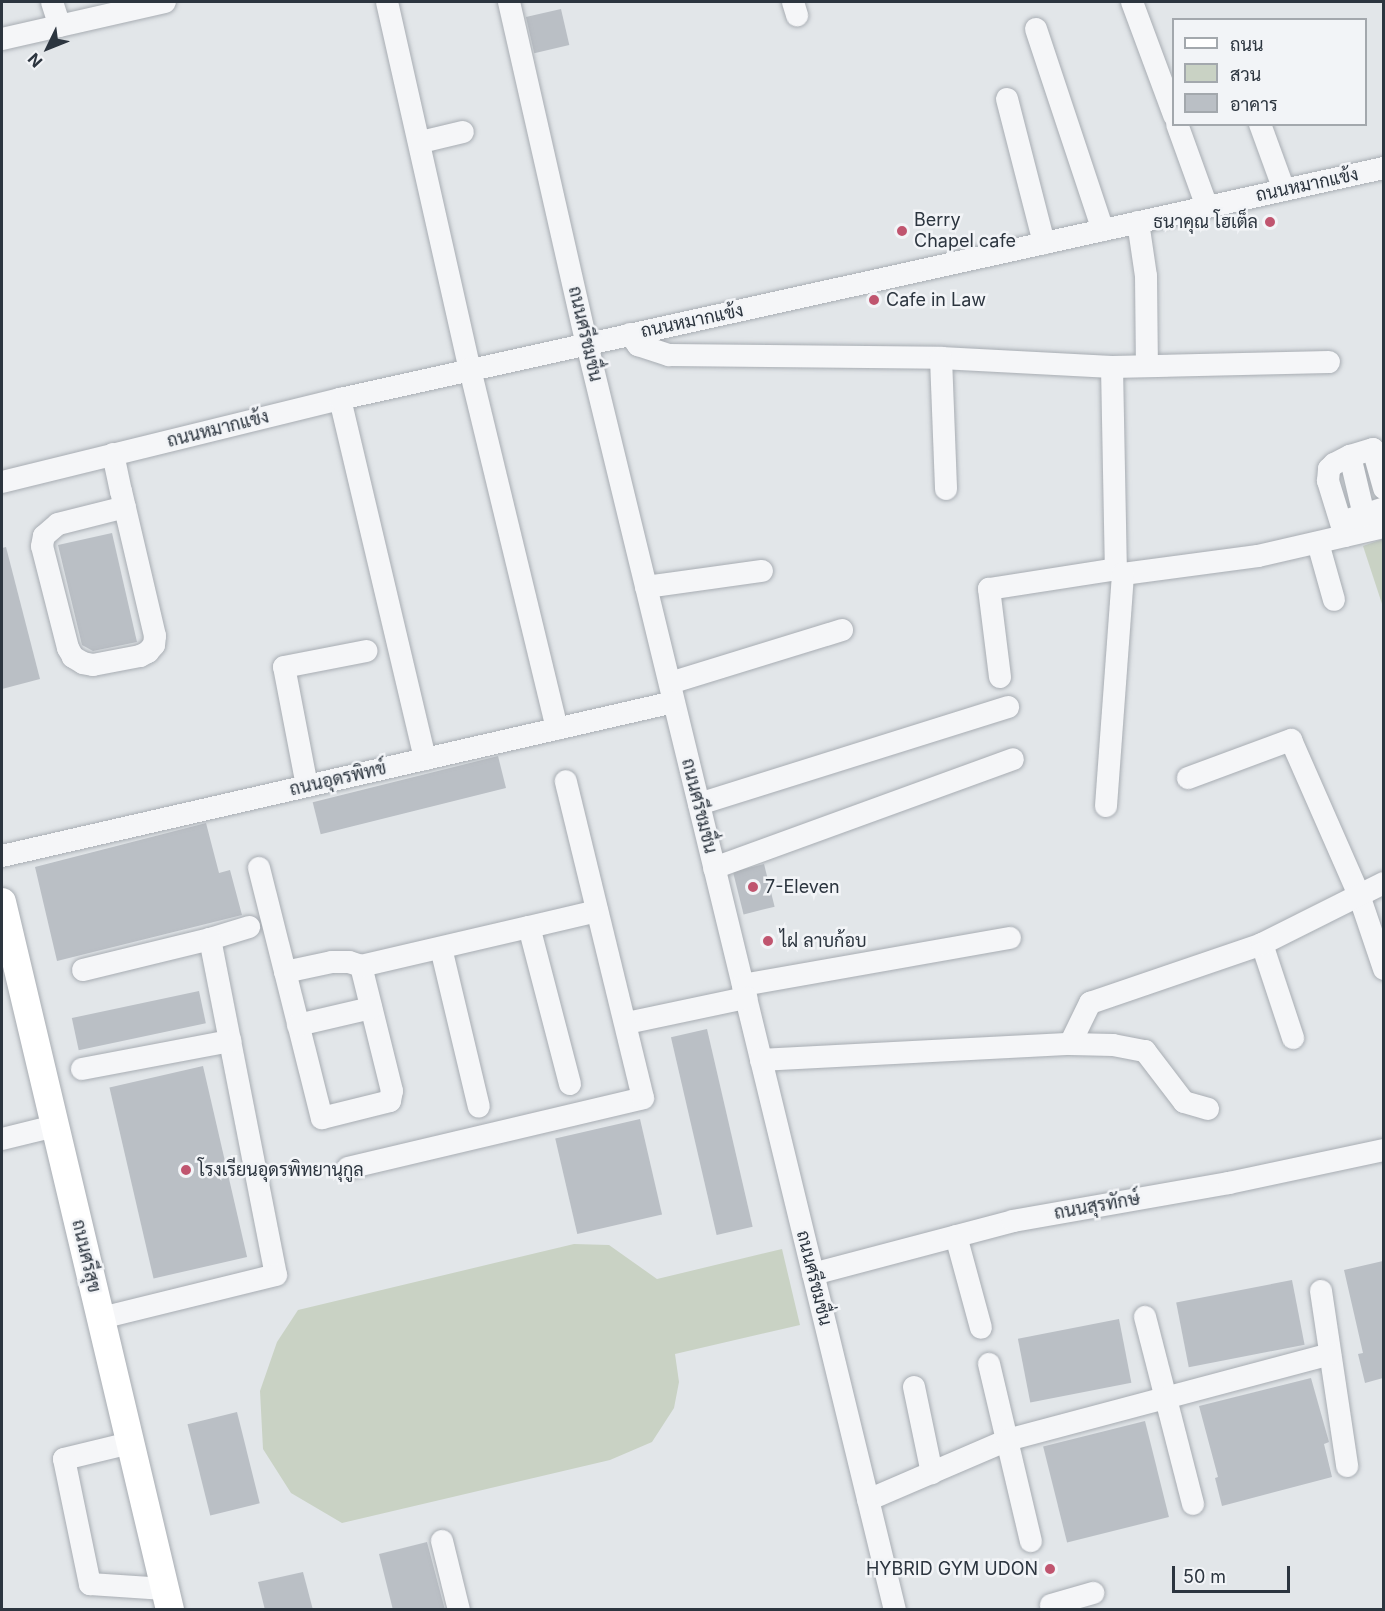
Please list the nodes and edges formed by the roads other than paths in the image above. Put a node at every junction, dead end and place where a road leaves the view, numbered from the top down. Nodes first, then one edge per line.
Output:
1 (52, 2) edge
2 (165, 2) edge
3 (387, 2) edge
4 (509, 2) edge
5 (1132, 2) edge
6 (60, 26) junction
7 (1036, 29) dead end
8 (2, 39) edge
9 (1007, 99) dead end
10 (1172, 112) edge
11 (1178, 126) edge
12 (1261, 126) edge
13 (464, 132) dead end
14 (421, 142) junction
15 (1383, 168) edge
16 (1284, 190) junction
17 (1207, 207) junction
18 (1138, 222) junction
19 (1103, 230) junction
20 (1044, 243) junction
21 (630, 334) junction
22 (587, 344) junction
23 (941, 358) junction
24 (1329, 362) dead end
25 (1147, 366) junction
26 (1112, 367) junction
27 (471, 369) junction
28 (339, 399) junction
29 (113, 454) junction
30 (1350, 456) junction
31 (2, 482) edge
32 (1383, 488) edge
33 (946, 489) dead end
34 (125, 507) junction
35 (1374, 511) edge
36 (1383, 527) edge
37 (1343, 529) junction
38 (1318, 543) junction
39 (762, 571) dead end
40 (1120, 571) junction
41 (646, 587) junction
42 (1334, 600) dead end
43 (842, 630) dead end
44 (366, 651) dead end
45 (1000, 677) dead end
46 (672, 693) junction
47 (1008, 707) dead end
48 (557, 729) junction
49 (426, 759) junction
50 (1013, 759) dead end
51 (1188, 778) dead end
52 (566, 781) dead end
53 (307, 786) junction
54 (699, 804) junction
55 (1106, 807) dead end
56 (2, 856) edge
57 (259, 868) dead end
58 (714, 868) junction
59 (1383, 883) edge
60 (1359, 895) junction
61 (2, 902) edge
62 (597, 911) junction
63 (249, 927) dead end
64 (529, 927) junction
65 (1010, 938) dead end
66 (210, 939) junction
67 (6, 943) edge
68 (1262, 945) junction
69 (441, 948) junction
70 (361, 966) junction
71 (1383, 969) edge
72 (83, 970) dead end
73 (285, 972) junction
74 (745, 992) junction
75 (371, 1008) junction
76 (627, 1023) junction
77 (298, 1025) junction
78 (1293, 1038) dead end
79 (230, 1041) junction
80 (1070, 1044) junction
81 (761, 1060) junction
82 (82, 1069) dead end
83 (570, 1084) dead end
84 (479, 1107) dead end
85 (1208, 1109) dead end
86 (55, 1126) junction
87 (2, 1139) edge
88 (1383, 1150) edge
89 (348, 1168) dead end
90 (956, 1236) junction
91 (813, 1274) junction
92 (1321, 1292) dead end
93 (1145, 1317) dead end
94 (101, 1318) junction
95 (981, 1328) dead end
96 (1330, 1354) junction
97 (990, 1364) dead end
98 (914, 1387) dead end
99 (1167, 1397) junction
100 (1007, 1440) junction
101 (130, 1443) junction
102 (1347, 1466) dead end
103 (932, 1473) junction
104 (868, 1500) junction
105 (1193, 1504) dead end
106 (442, 1541) dead end
107 (1031, 1541) dead end
108 (1094, 1593) dead end
109 (168, 1599) edge
110 (1046, 1608) edge
111 (459, 1610) edge
112 (895, 1610) edge

1 - 6 street
2 - 6 street
3 - 14 street
4 - 22 street, ถนนศรีชมชื่น
5 - 10 street
6 - 8 street
7 - 19 street
9 - 20 street
11 - 17 street
12 - 16 street
13 - 14 street
14 - 27 street
15 - 16 street, ถนนหมากแข้ง
16 - 17 street, ถนนหมากแข้ง
17 - 18 street, ถนนหมากแข้ง
18 - 19 street, ถนนหมากแข้ง
18 - 25 street
19 - 20 street, ถนนหมากแข้ง
20 - 21 street, ถนนหมากแข้ง
21 - 22 street, ถนนหมากแข้ง
21 - 23 street
22 - 27 street, ถนนหมากแข้ง
22 - 41 street, ถนนศรีชมชื่น
23 - 26 street
23 - 33 street
24 - 25 street
25 - 26 street
26 - 40 street
27 - 28 street, ถนนหมากแข้ง
27 - 48 street
28 - 29 street, ถนนหมากแข้ง
28 - 49 street
29 - 31 street, ถนนหมากแข้ง
29 - 34 street
30 - 32 street
30 - 35 street
30 - 37 street
34 - 34 street
35 - 37 street
36 - 37 street
37 - 38 street
38 - 40 street
38 - 42 street
39 - 41 street
40 - 45 street
40 - 55 street
41 - 46 street, ถนนศรีชมชื่น
43 - 46 street, ถนนอุดรพิทข์
44 - 53 street
46 - 48 street, ถนนอุดรพิทข์
46 - 54 street, ถนนศรีชมชื่น
47 - 54 street
48 - 49 street, ถนนอุดรพิทข์
49 - 53 street, ถนนอุดรพิทข์
50 - 58 street
51 - 60 street
52 - 62 street
53 - 56 street, ถนนอุดรพิทข์
54 - 58 street, ถนนศรีชมชื่น
57 - 73 street
58 - 74 street, ถนนศรีชมชื่น
59 - 60 street
60 - 68 street
60 - 71 street
61 - 67 main road, ถนนศรีสุข
62 - 64 street
62 - 76 street
63 - 66 street
64 - 69 street
64 - 83 street
65 - 74 street
66 - 72 street
66 - 79 street
67 - 86 main road, ถนนศรีสุข
68 - 78 street
68 - 80 street
69 - 70 street
69 - 84 street
70 - 73 street
70 - 75 street
73 - 77 street
74 - 76 street
74 - 81 street, ถนนศรีชมชื่น
75 - 77 street
75 - 77 street
76 - 89 street
79 - 82 street
79 - 94 street
80 - 81 street
80 - 85 street
81 - 91 street, ถนนศรีชมชื่น
86 - 87 street
86 - 94 main road, ถนนศรีสุข
88 - 90 street, ถนนสุรทักษ์
90 - 91 street, ถนนสุรทักษ์
90 - 95 street
91 - 104 street, ถนนศรีชมชื่น
92 - 96 street
93 - 99 street
94 - 101 main road, ถนนศรีสุข
96 - 99 street
96 - 102 street
97 - 100 street
98 - 103 street
99 - 100 street
99 - 105 street
100 - 103 street
100 - 107 street
101 - 109 main road, ถนนศรีสุข
101 - 109 street
103 - 104 street
104 - 112 street, ถนนศรีชมชื่น
106 - 111 street
108 - 110 street

